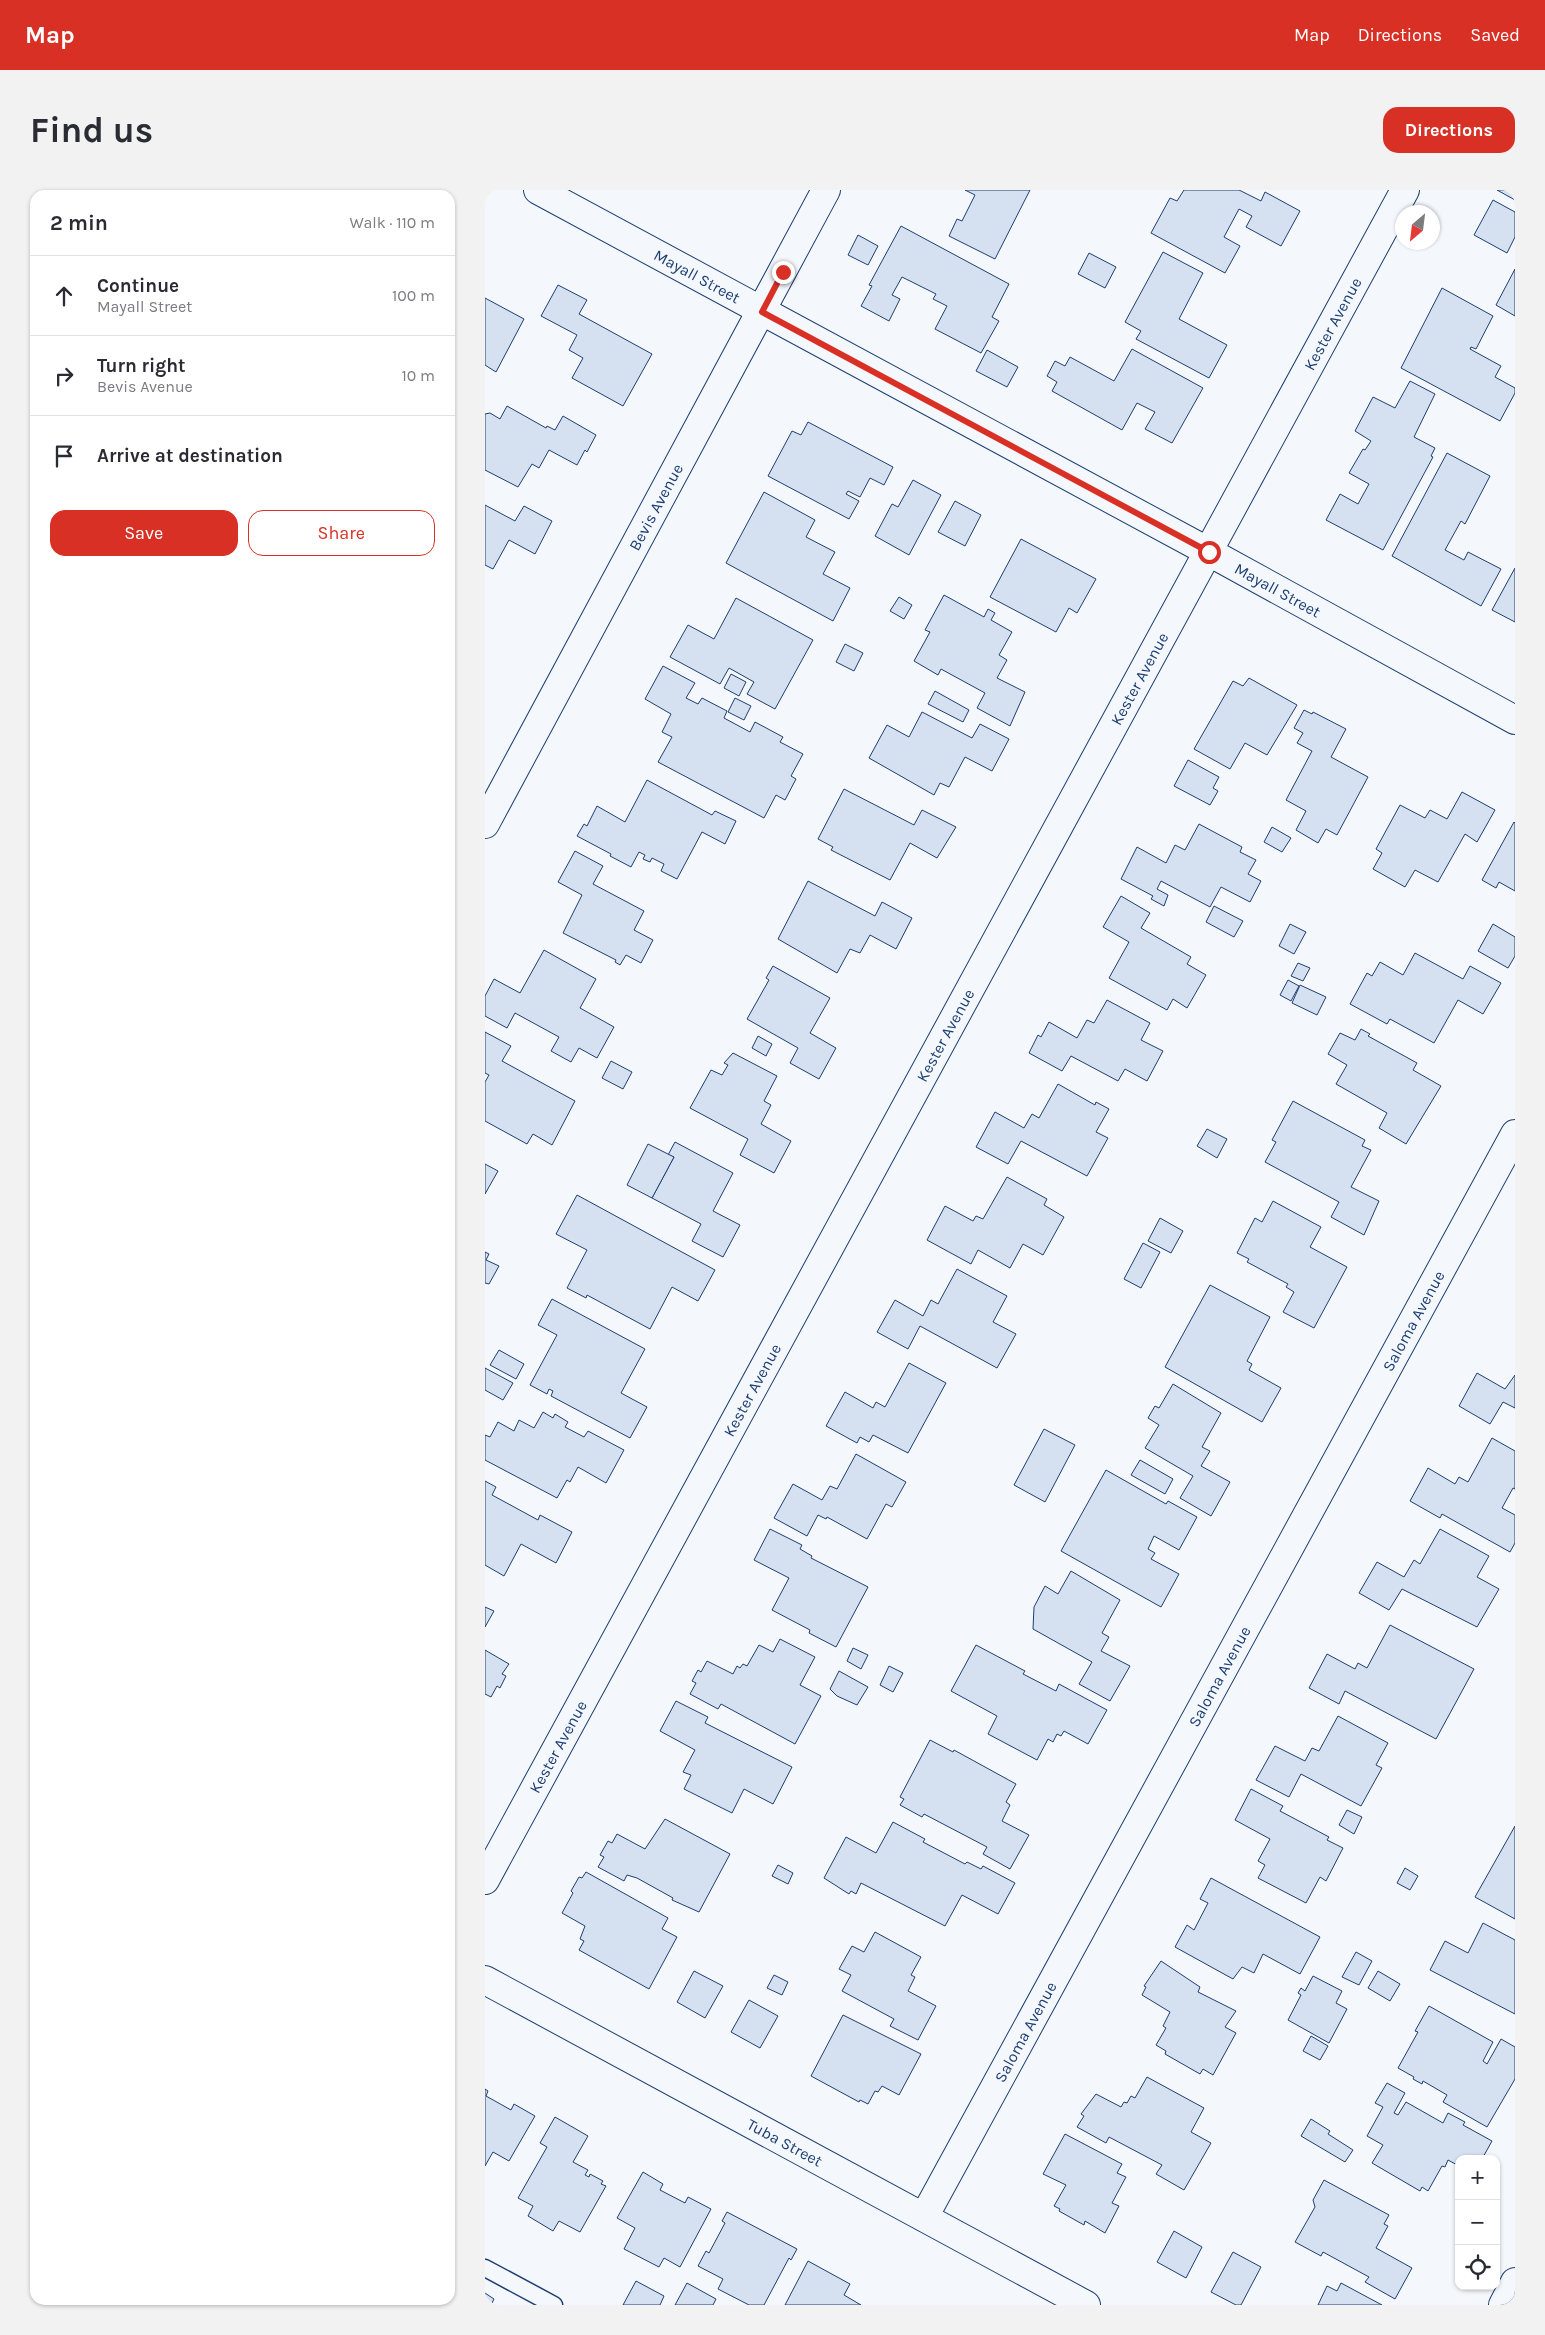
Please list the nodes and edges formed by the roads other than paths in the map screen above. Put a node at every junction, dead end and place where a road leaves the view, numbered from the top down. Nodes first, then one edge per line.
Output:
1 (539, 190) edge
2 (826, 190) edge
3 (1405, 190) edge
4 (762, 312) junction
5 (1209, 552) junction
6 (1515, 720) edge
7 (485, 824) edge
8 (1515, 1134) edge
9 (485, 1880) edge
10 (485, 1980) edge
11 (924, 2217) junction
12 (485, 2268) edge
13 (1515, 2282) edge
14 (554, 2305) edge
15 (1086, 2305) edge
16 (1503, 2305) edge

1 - 4 street, Mayall Street
2 - 4 street, Bevis Avenue
3 - 5 street, Kester Avenue
4 - 5 street, Mayall Street
4 - 7 street, Bevis Avenue
5 - 6 street, Mayall Street
5 - 9 street, Kester Avenue
8 - 11 street, Saloma Avenue
10 - 11 street, Tuba Street
11 - 15 street, Tuba Street
12 - 14 lane
13 - 16 street

